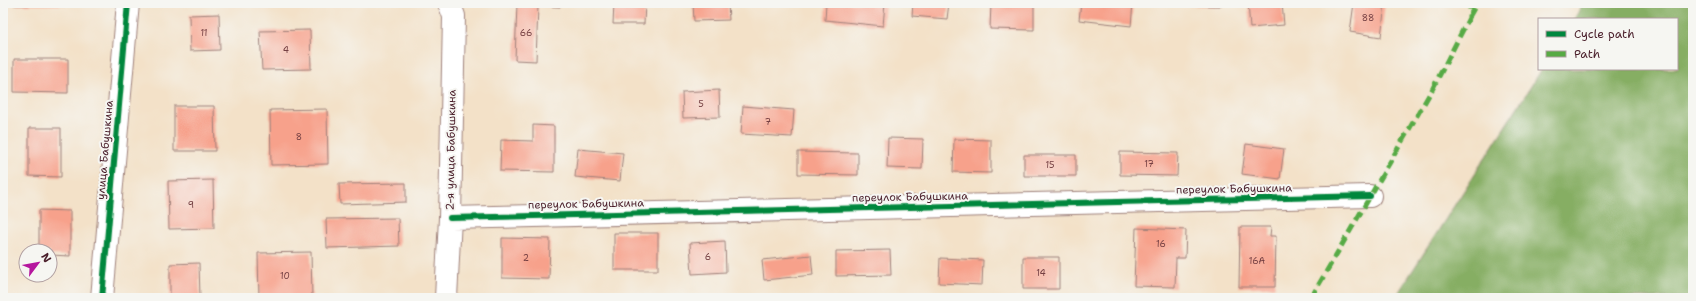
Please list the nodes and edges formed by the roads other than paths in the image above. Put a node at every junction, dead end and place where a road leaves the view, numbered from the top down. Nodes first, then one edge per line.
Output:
1 (128, 3) edge
2 (449, 3) edge
3 (1370, 196) dead end
4 (450, 218) junction
5 (102, 298) edge
6 (446, 298) edge

1 - 5 street, улица Бабушкина
2 - 4 street, 2-я улица Бабушкина
3 - 4 street, переулок Бабушкина
4 - 6 street, 2-я улица Бабушкина

